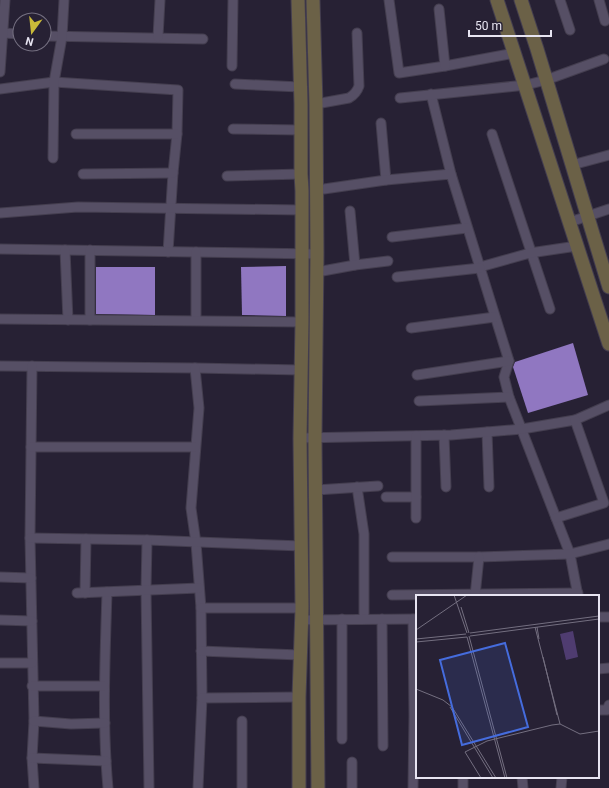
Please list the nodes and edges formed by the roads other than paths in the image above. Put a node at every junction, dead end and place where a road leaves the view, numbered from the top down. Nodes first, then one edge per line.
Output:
1 (5, 0) edge
2 (64, 0) edge
3 (160, 0) edge
4 (233, 0) edge
5 (298, 0) edge
6 (313, 0) edge
7 (389, 0) edge
8 (497, 0) edge
9 (521, 0) edge
10 (560, 0) edge
11 (599, 0) edge
12 (439, 9) dead end
13 (605, 21) dead end
14 (570, 30) dead end
15 (357, 33) dead end
16 (3, 34) junction
17 (12, 34) edge
18 (52, 36) edge
19 (62, 37) junction
20 (158, 37) junction
21 (203, 39) dead end
22 (515, 54) junction
23 (604, 59) dead end
24 (232, 66) dead end
25 (445, 66) junction
26 (0, 72) edge
27 (546, 80) junction
28 (54, 82) junction
29 (235, 84) dead end
30 (526, 85) junction
31 (300, 87) junction
32 (0, 89) edge
33 (431, 94) junction
34 (400, 98) dead end
35 (316, 104) junction
36 (381, 123) dead end
37 (233, 129) dead end
38 (301, 130) junction
39 (76, 134) dead end
40 (177, 134) junction
41 (492, 134) dead end
42 (609, 155) edge
43 (52, 158) dead end
44 (572, 165) junction
45 (173, 172) junction
46 (83, 174) dead end
47 (300, 174) junction
48 (451, 174) junction
49 (227, 176) dead end
50 (386, 180) junction
51 (317, 190) junction
52 (171, 208) junction
53 (609, 209) edge
54 (302, 210) junction
55 (350, 211) dead end
56 (0, 213) edge
57 (587, 216) junction
58 (570, 222) junction
59 (468, 228) junction
60 (392, 237) dead end
61 (576, 246) junction
62 (0, 249) edge
63 (65, 250) junction
64 (90, 250) junction
65 (168, 252) junction
66 (196, 252) junction
67 (302, 253) junction
68 (530, 253) junction
69 (317, 254) junction
70 (388, 261) dead end
71 (355, 265) junction
72 (480, 268) junction
73 (317, 272) junction
74 (397, 277) dead end
75 (609, 287) edge
76 (550, 309) dead end
77 (495, 317) junction
78 (0, 319) edge
79 (68, 320) junction
80 (90, 320) junction
81 (196, 320) junction
82 (302, 322) junction
83 (410, 328) dead end
84 (609, 344) edge
85 (509, 361) junction
86 (0, 366) edge
87 (32, 366) junction
88 (195, 368) junction
89 (300, 370) junction
90 (417, 376) dead end
91 (509, 397) junction
92 (419, 401) dead end
93 (609, 405) edge
94 (575, 420) junction
95 (522, 429) junction
96 (487, 432) junction
97 (444, 435) junction
98 (416, 436) junction
99 (300, 438) junction
100 (315, 438) junction
101 (31, 447) junction
102 (195, 447) junction
103 (378, 486) dead end
104 (357, 487) junction
105 (446, 487) dead end
106 (489, 487) dead end
107 (316, 490) junction
108 (386, 497) dead end
109 (416, 497) junction
110 (416, 518) dead end
111 (556, 518) junction
112 (30, 538) junction
113 (86, 539) junction
114 (147, 540) junction
115 (196, 543) junction
116 (609, 544) edge
117 (302, 546) junction
118 (570, 554) junction
119 (392, 557) dead end
120 (479, 557) junction
121 (0, 577) edge
122 (31, 578) junction
123 (200, 588) junction
124 (146, 590) junction
125 (108, 592) junction
126 (392, 594) dead end
127 (475, 595) edge
128 (578, 595) edge
129 (201, 608) junction
130 (302, 614) junction
131 (342, 619) junction
132 (364, 619) junction
133 (382, 619) junction
134 (415, 619) edge
135 (0, 620) edge
136 (317, 620) junction
137 (32, 621) junction
138 (201, 651) junction
139 (300, 655) junction
140 (0, 663) edge
141 (32, 663) junction
142 (609, 668) edge
143 (599, 669) edge
144 (415, 675) edge
145 (32, 686) junction
146 (104, 686) junction
147 (299, 697) junction
148 (202, 698) junction
149 (609, 705) edge
150 (599, 710) edge
151 (415, 716) edge
152 (34, 721) junction
153 (242, 721) dead end
154 (105, 723) junction
155 (342, 739) dead end
156 (383, 746) dead end
157 (32, 758) junction
158 (106, 761) junction
159 (352, 762) dead end
160 (462, 778) edge
161 (522, 778) edge
162 (562, 778) edge
163 (34, 788) edge
164 (108, 788) edge
165 (148, 788) edge
166 (198, 788) edge
167 (242, 788) edge
168 (299, 788) edge
169 (318, 788) edge
170 (352, 788) edge
171 (412, 788) edge
172 (463, 788) edge
173 (523, 788) edge
174 (561, 788) edge

1 - 16 street
2 - 19 street
3 - 20 street
4 - 24 street
5 - 31 street
6 - 35 street
7 - 25 street
8 - 22 street
9 - 27 street
10 - 14 street
11 - 13 street
12 - 25 street
15 - 35 street
16 - 17 street
16 - 26 street
18 - 19 street
19 - 20 street
19 - 28 street
20 - 21 street
22 - 25 street
22 - 30 street
23 - 27 street
27 - 30 street
27 - 44 street
28 - 32 street
28 - 40 street
28 - 43 street
29 - 31 street
30 - 33 street
30 - 58 street
31 - 38 street
33 - 34 street
33 - 48 street
35 - 51 street
36 - 50 street
37 - 38 street
38 - 47 street
39 - 40 street
40 - 45 street
41 - 68 street
42 - 44 street
44 - 57 street
45 - 46 street
45 - 52 street
47 - 49 street
47 - 54 street
48 - 50 street
48 - 59 street
50 - 51 street
51 - 69 street
52 - 54 street
52 - 56 street
52 - 65 street
53 - 57 street
54 - 67 street
55 - 71 street
57 - 58 street
57 - 75 street
58 - 61 street
59 - 60 street
59 - 72 street
61 - 68 street
61 - 84 street
62 - 63 street
63 - 64 street
63 - 79 street
64 - 65 street
64 - 80 street
65 - 66 street
66 - 67 street
66 - 81 street
67 - 69 street
67 - 82 street
68 - 72 street
68 - 76 street
69 - 73 street
70 - 71 street
71 - 73 street
72 - 74 street
72 - 77 street
73 - 100 street
77 - 83 street
77 - 85 street
78 - 79 street
79 - 80 street
80 - 81 street
81 - 82 street
82 - 89 street
85 - 90 street
85 - 91 street
86 - 87 street
87 - 88 street
87 - 101 street
88 - 89 street
88 - 102 street
89 - 99 street
91 - 92 street
91 - 95 street
93 - 94 street
94 - 95 street
94 - 111 street
95 - 96 street
95 - 111 street
96 - 97 street
96 - 106 street
97 - 98 street
97 - 105 street
98 - 100 street
98 - 109 street
99 - 100 street
99 - 117 street
100 - 107 street
101 - 102 street
101 - 112 street
102 - 115 street
103 - 104 street
104 - 107 street
104 - 132 street
107 - 136 street
108 - 109 street
109 - 110 street
111 - 118 street
112 - 113 street
112 - 122 street
113 - 114 street
113 - 125 street
114 - 115 street
114 - 124 street
115 - 117 street
115 - 123 street
116 - 118 street
117 - 130 street
118 - 120 street
118 - 128 street
119 - 120 street
120 - 127 street
121 - 122 street
122 - 137 street
123 - 124 street
123 - 129 street
124 - 125 street
124 - 165 street
125 - 146 street
126 - 127 street
127 - 128 street
129 - 130 street
129 - 138 street
130 - 136 street
130 - 139 street
131 - 132 street
131 - 136 street
131 - 155 street
132 - 133 street
133 - 134 street
133 - 156 street
134 - 144 street
135 - 137 street
136 - 169 street
137 - 141 street
138 - 139 street
138 - 148 street
139 - 147 street
140 - 141 street
141 - 145 street
142 - 143 street
144 - 151 street
145 - 146 street
145 - 152 street
146 - 154 street
147 - 148 street
147 - 168 street
148 - 166 street
149 - 150 street
151 - 171 street
152 - 154 street
152 - 157 street
153 - 167 street
154 - 158 street
157 - 158 street
157 - 163 street
158 - 164 street
159 - 170 street
160 - 172 street
161 - 173 street
162 - 174 street

